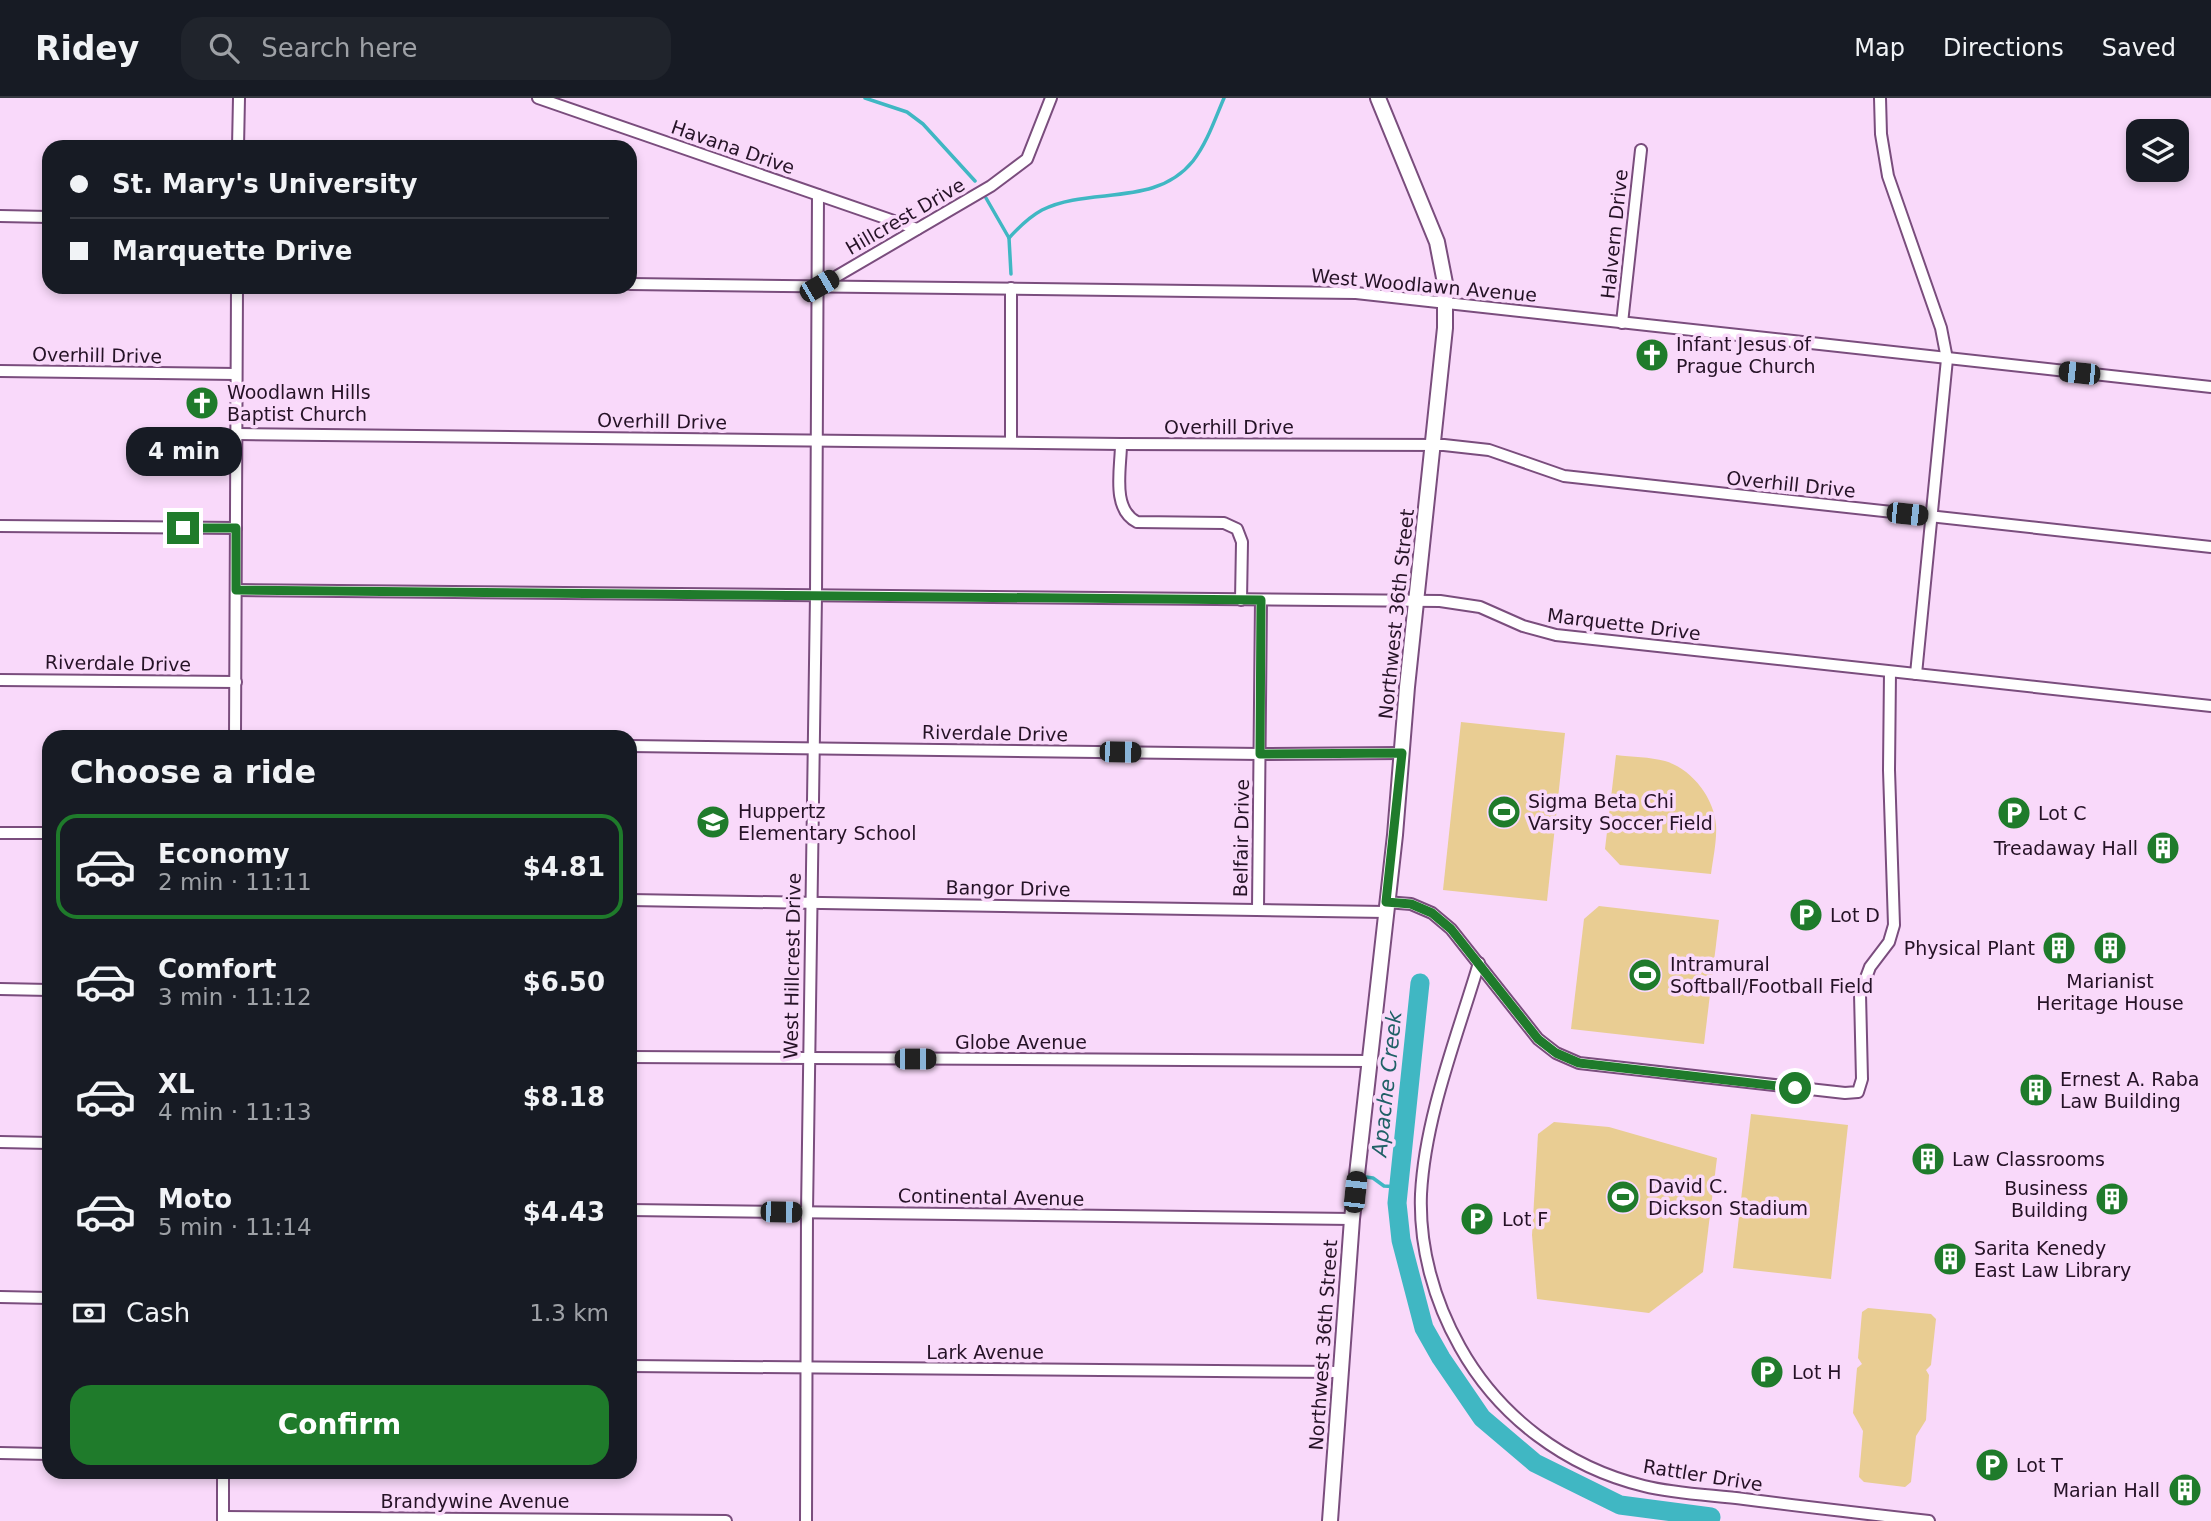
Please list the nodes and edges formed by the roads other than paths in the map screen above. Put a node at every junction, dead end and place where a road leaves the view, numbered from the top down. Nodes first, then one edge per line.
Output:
1 (239, 98) edge
2 (538, 98) edge
3 (1051, 98) edge
4 (1378, 98) edge
5 (1880, 98) edge
6 (238, 140) edge
7 (1641, 150) dead end
8 (818, 195) junction
9 (0, 216) edge
10 (42, 217) edge
11 (917, 229) junction
12 (637, 284) edge
13 (819, 286) junction
14 (1011, 288) junction
15 (237, 294) edge
16 (1445, 303) junction
17 (1622, 323) junction
18 (1947, 359) junction
19 (0, 371) edge
20 (236, 374) junction
21 (2211, 387) edge
22 (237, 434) junction
23 (816, 440) junction
24 (1011, 442) junction
25 (1121, 444) junction
26 (1433, 445) junction
27 (1933, 517) junction
28 (0, 526) edge
29 (236, 528) junction
30 (2211, 547) edge
31 (236, 590) junction
32 (816, 595) junction
33 (1241, 600) junction
34 (1261, 600) junction
35 (1416, 600) junction
36 (1890, 672) junction
37 (1916, 674) junction
38 (0, 680) edge
39 (236, 682) junction
40 (2211, 706) edge
41 (235, 730) edge
42 (637, 747) edge
43 (812, 748) junction
44 (1402, 753) junction
45 (1260, 754) junction
46 (0, 833) edge
47 (42, 833) edge
48 (637, 900) edge
49 (810, 903) junction
50 (1386, 907) junction
51 (1258, 909) junction
52 (1479, 963) junction
53 (0, 989) edge
54 (42, 990) edge
55 (637, 1057) edge
56 (808, 1059) junction
57 (1369, 1061) junction
58 (0, 1142) edge
59 (42, 1143) edge
60 (637, 1210) edge
61 (807, 1212) junction
62 (1352, 1219) junction
63 (0, 1297) edge
64 (42, 1298) edge
65 (637, 1366) edge
66 (806, 1368) junction
67 (1339, 1372) junction
68 (0, 1453) edge
69 (42, 1454) edge
70 (223, 1479) edge
71 (1805, 1507) junction
72 (223, 1519) edge
73 (726, 1521) edge
74 (806, 1521) edge
75 (1330, 1521) edge
76 (1803, 1521) edge
77 (1929, 1521) edge

1 - 6 street
2 - 8 street, Havana Drive
3 - 11 street, Hillcrest Drive
4 - 16 main road, Northwest 36th Street
5 - 18 street
7 - 17 street, Halvern Drive
8 - 11 street, Havana Drive
8 - 13 street, Hillcrest Drive
9 - 10 street
11 - 13 street, Hillcrest Drive
12 - 13 street, West Woodlawn Avenue
13 - 14 street, West Woodlawn Avenue
13 - 23 street, West Hillcrest Drive
14 - 16 street, West Woodlawn Avenue
14 - 24 street
15 - 20 street
16 - 17 street, West Woodlawn Avenue
16 - 26 main road, Northwest 36th Street
17 - 18 street, West Woodlawn Avenue
18 - 21 street, West Woodlawn Avenue
18 - 27 street
19 - 20 street, Overhill Drive
20 - 22 street
22 - 23 street, Overhill Drive
22 - 29 street
23 - 24 street, Overhill Drive
23 - 32 street, West Hillcrest Drive
24 - 25 street, Overhill Drive
25 - 26 street, Overhill Drive
25 - 33 street
26 - 27 street, Overhill Drive
26 - 35 main road, Northwest 36th Street
27 - 30 street, Overhill Drive
27 - 37 street
28 - 29 street
29 - 31 street
31 - 32 street, Marquette Drive
31 - 39 street
32 - 33 street, Marquette Drive
32 - 43 street, West Hillcrest Drive
33 - 34 street, Marquette Drive
34 - 35 street, Marquette Drive
34 - 45 street, Belfair Drive
35 - 36 street, Marquette Drive
35 - 44 main road, Northwest 36th Street
36 - 37 street, Marquette Drive
36 - 52 street, Bangor Drive
37 - 40 street, Marquette Drive
38 - 39 street, Riverdale Drive
39 - 41 street
42 - 43 street, Riverdale Drive
43 - 45 street, Riverdale Drive
43 - 49 street, West Hillcrest Drive
44 - 45 street, Riverdale Drive
44 - 50 main road, Northwest 36th Street
45 - 51 street, Belfair Drive
46 - 47 street
48 - 49 street, Bangor Drive
49 - 51 street, Bangor Drive
49 - 56 street, West Hillcrest Drive
50 - 51 street, Bangor Drive
50 - 52 street, Bangor Drive
50 - 57 main road, Northwest 36th Street
52 - 71 street, Rattler Drive
53 - 54 street
55 - 56 street, Globe Avenue
56 - 57 street, Globe Avenue
56 - 61 street, West Hillcrest Drive
57 - 62 main road, Northwest 36th Street
58 - 59 street
60 - 61 street, Continental Avenue
61 - 62 street, Continental Avenue
61 - 66 street, West Hillcrest Drive
62 - 67 main road, Northwest 36th Street
63 - 64 street
65 - 66 street, Lark Avenue
66 - 67 street, Lark Avenue
66 - 74 street, West Hillcrest Drive
67 - 75 main road, Northwest 36th Street
68 - 69 street
70 - 72 street
71 - 76 street
71 - 77 street, Rattler Drive
72 - 73 street, Brandywine Avenue

